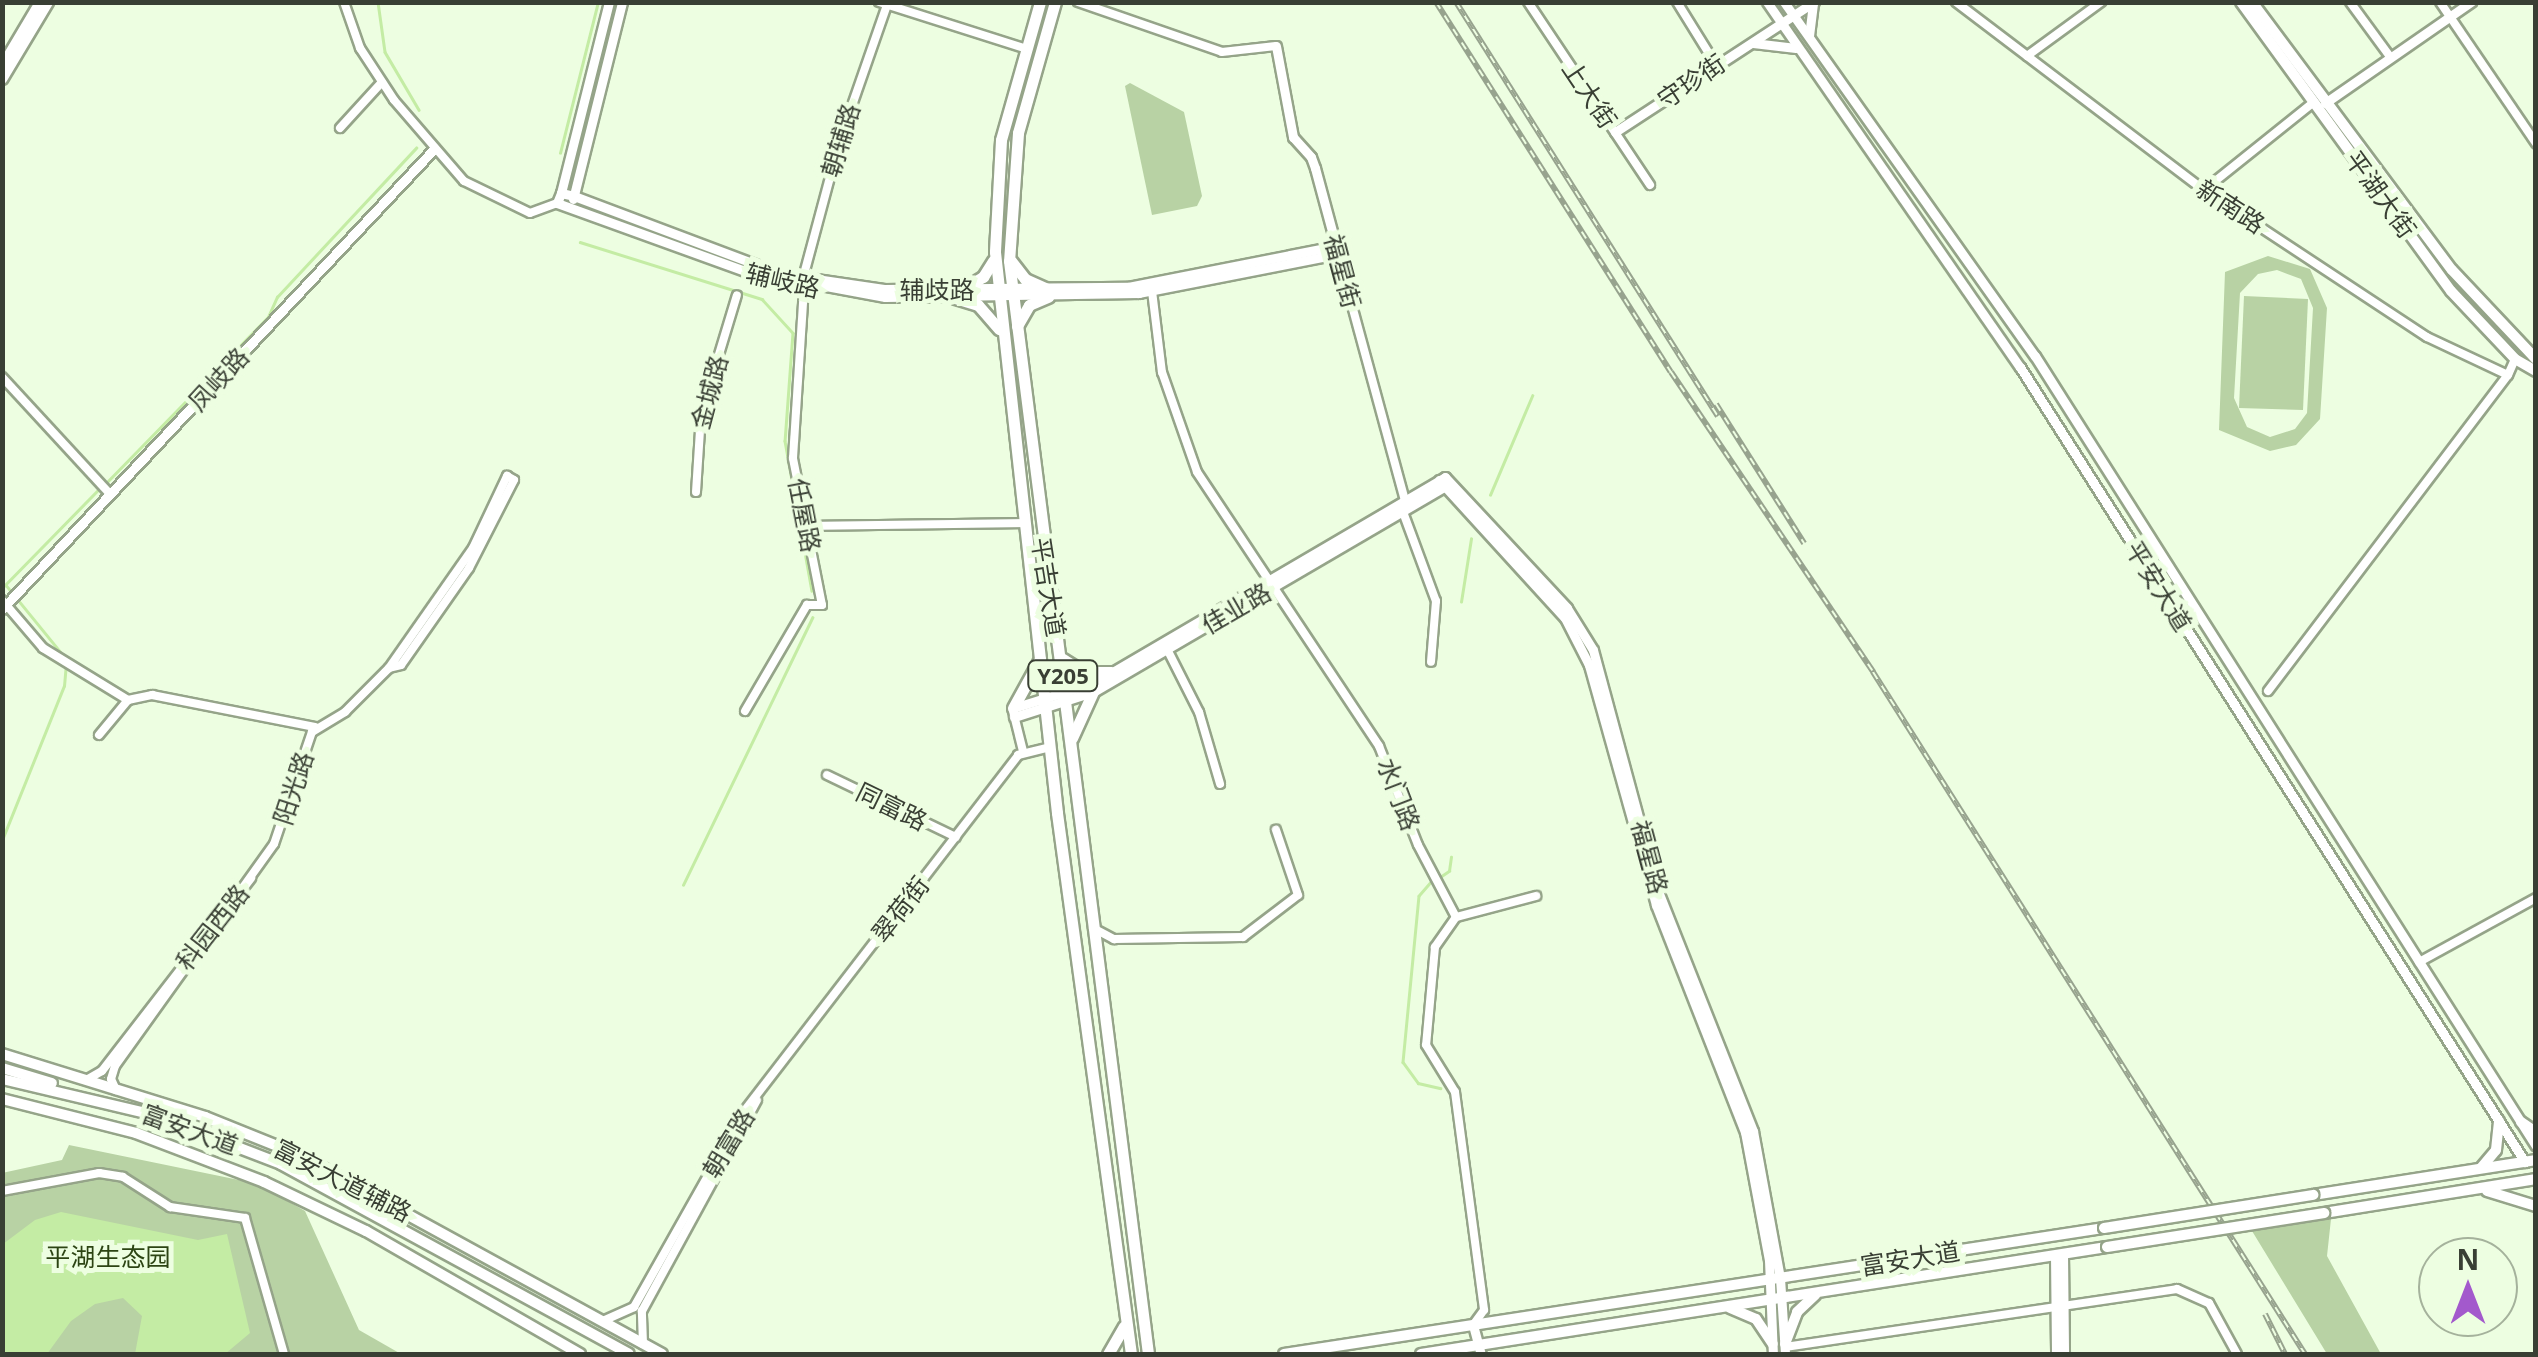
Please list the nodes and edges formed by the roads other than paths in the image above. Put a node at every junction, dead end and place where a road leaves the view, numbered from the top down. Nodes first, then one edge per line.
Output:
1 (39, 2) edge
2 (48, 2) edge
3 (344, 2) edge
4 (609, 2) edge
5 (622, 2) edge
6 (1040, 2) edge
7 (1056, 2) edge
8 (1078, 2) edge
9 (1528, 2) edge
10 (1677, 2) edge
11 (1767, 2) edge
12 (1801, 2) edge
13 (1814, 2) edge
14 (1956, 2) edge
15 (2101, 2) edge
16 (2240, 2) edge
17 (2252, 2) edge
18 (2350, 2) edge
19 (2440, 2) edge
20 (2470, 2) edge
21 (883, 4) edge
22 (1789, 9) edge
23 (2450, 17) junction
24 (1780, 21) junction
25 (1810, 39) junction
26 (1746, 45) junction
27 (1276, 46) joint
28 (1024, 48) junction
29 (1800, 50) junction
30 (8, 56) edge
31 (2027, 56) junction
32 (2391, 58) junction
33 (1716, 65) junction
34 (2, 79) edge
35 (382, 82) junction
36 (2320, 102) junction
37 (340, 128) dead end
38 (1615, 132) junction
39 (2536, 143) edge
40 (434, 149) junction
41 (1650, 185) dead end
42 (2204, 190) junction
43 (560, 198) junction
44 (572, 201) junction
45 (1337, 250) junction
46 (1002, 252) junction
47 (804, 282) junction
48 (1152, 291) junction
49 (1049, 293) junction
50 (958, 294) junction
51 (1005, 294) junction
52 (738, 295) dead end
53 (1016, 335) junction
54 (1002, 340) junction
55 (2536, 358) edge
56 (2515, 359) junction
57 (2536, 371) edge
58 (2508, 375) junction
59 (2, 377) edge
60 (2066, 406) junction
61 (2051, 416) junction
62 (511, 478) dead end
63 (1445, 482) joint
64 (105, 488) junction
65 (696, 492) dead end
66 (1404, 506) junction
67 (1025, 523) junction
68 (807, 526) junction
69 (1271, 584) junction
70 (4, 605) edge
71 (1054, 622) junction
72 (1038, 625) junction
73 (1167, 649) junction
74 (1041, 650) junction
75 (1059, 655) junction
76 (1431, 662) dead end
77 (1111, 672) junction
78 (2268, 691) dead end
79 (1093, 692) junction
80 (1065, 698) junction
81 (128, 700) junction
82 (1048, 704) junction
83 (745, 711) dead end
84 (1013, 712) junction
85 (316, 727) junction
86 (99, 736) dead end
87 (1051, 747) junction
88 (1023, 751) junction
89 (1070, 752) junction
90 (1072, 774) junction
91 (828, 775) dead end
92 (1053, 776) junction
93 (1220, 784) dead end
94 (1276, 830) dead end
95 (956, 837) junction
96 (251, 878) junction
97 (1536, 896) dead end
98 (2536, 898) edge
99 (1456, 917) junction
100 (1091, 926) junction
101 (1114, 939) junction
102 (1095, 955) junction
103 (2419, 962) junction
104 (2, 1054) edge
105 (2, 1068) edge
106 (2, 1079) edge
107 (85, 1080) junction
108 (116, 1090) junction
109 (761, 1091) junction
110 (2, 1099) edge
111 (130, 1108) junction
112 (2499, 1121) junction
113 (2520, 1122) junction
114 (2536, 1132) edge
115 (2536, 1146) edge
116 (2530, 1161) edge
117 (2478, 1170) junction
118 (2535, 1180) edge
119 (2471, 1190) junction
120 (2, 1191) edge
121 (2536, 1206) edge
122 (2059, 1254) junction
123 (1858, 1266) junction
124 (1776, 1278) junction
125 (528, 1280) junction
126 (1860, 1286) junction
127 (1826, 1291) junction
128 (1668, 1295) junction
129 (1777, 1299) junction
130 (2060, 1305) junction
131 (1719, 1308) junction
132 (1125, 1312) junction
133 (1671, 1315) junction
134 (596, 1319) junction
135 (1513, 1319) junction
136 (1472, 1326) junction
137 (1437, 1331) junction
138 (593, 1334) junction
139 (1145, 1335) junction
140 (1517, 1340) junction
141 (646, 1347) junction
142 (1780, 1349) edge
143 (1477, 1350) edge
144 (1440, 1352) junction
145 (284, 1354) edge
146 (580, 1354) edge
147 (629, 1354) edge
148 (662, 1354) edge
149 (1108, 1354) edge
150 (1130, 1354) edge
151 (1148, 1354) edge
152 (1162, 1354) edge
153 (1284, 1354) edge
154 (1421, 1354) edge
155 (2056, 1354) edge
156 (2064, 1354) edge
157 (2237, 1354) edge

1 - 30 street
2 - 30 street
3 - 35 street
4 - 43 street
5 - 44 street
6 - 28 main road, 平吉大道 / Y205
7 - 46 main road, 平吉大道 / Y205
8 - 27 street
9 - 38 street, 上大街
10 - 33 street
11 - 24 street, 平安大道
12 - 22 street, 守珍街
13 - 22 street, 守珍街
13 - 25 street
14 - 31 street, 新南路
15 - 31 street
16 - 36 main road, 平湖大街
17 - 36 main road, 平湖大街
18 - 32 street
19 - 23 street
20 - 23 street
21 - 28 street
21 - 47 street, 朝辅路
22 - 24 street, 守珍街
22 - 25 street, 平安大道
23 - 32 street
23 - 39 street
24 - 26 street, 守珍街
24 - 29 street, 平安大道
25 - 60 street, 平安大道
26 - 29 street
26 - 33 street, 守珍街
27 - 45 street, 福星街
28 - 46 main road, 平吉大道 / Y205
29 - 61 street, 平安大道
30 - 34 street
31 - 42 street, 新南路
32 - 36 street
33 - 38 street, 守珍街
35 - 37 street
35 - 40 street
36 - 42 street
36 - 55 main road, 平湖大街
36 - 56 main road, 平湖大街
38 - 41 street, 上大街
40 - 43 street
40 - 64 street, 凤岐路
42 - 58 street, 新南路
43 - 44 street, 辅歧路
44 - 47 street, 辅歧路
45 - 48 street
45 - 49 street
45 - 66 street, 福星街
46 - 49 main road
46 - 50 main road
46 - 51 main road, 平吉大道 / Y205
47 - 50 street, 辅歧路
47 - 68 street, 任屋路
48 - 49 street
48 - 69 street, 水门路
49 - 51 street
49 - 53 main road
50 - 51 street, 辅歧路
50 - 54 main road
51 - 53 main road, 平吉大道 / Y205
51 - 54 main road, 平吉大道 / Y205
52 - 65 street, 金城路
53 - 71 main road, 平吉大道 / Y205
54 - 67 main road, 平吉大道 / Y205
56 - 57 main road, 平湖大街
56 - 58 street
58 - 78 street
59 - 64 street
60 - 61 street
60 - 103 street, 平安大道
61 - 112 street, 平安大道
62 - 85 street, 阳光路
63 - 66 street, 佳业路
63 - 124 street, 福星路
64 - 70 street, 凤岐路
66 - 69 street, 佳业路
66 - 76 street, 福星街
67 - 68 street
67 - 72 main road, 平吉大道 / Y205
68 - 83 street, 任屋路
69 - 73 street, 佳业路
69 - 77 street, 佳业路
69 - 99 street, 水门路
70 - 81 street
71 - 72 main road
71 - 75 main road, 平吉大道 / Y205
72 - 74 main road, 平吉大道 / Y205
73 - 79 street, 佳业路
73 - 93 street
74 - 82 main road, 平吉大道 / Y205
74 - 84 main road
75 - 77 main road
75 - 80 main road, 平吉大道 / Y205
77 - 80 street, 佳业路
79 - 80 street, 佳业路
79 - 89 main road
80 - 82 street, 佳业路
80 - 89 main road, 平吉大道 / Y205
81 - 85 street
81 - 86 street
82 - 84 street, 佳业路
82 - 87 main road, 平吉大道 / Y205
84 - 88 street
85 - 96 street, 阳光路
87 - 88 street
87 - 92 main road, 平吉大道 / Y205
88 - 95 street, 翠荷街
89 - 90 main road, 平吉大道 / Y205
90 - 92 main road
90 - 100 main road, 平吉大道 / Y205
91 - 95 street, 同富路
92 - 132 main road, 平吉大道 / Y205
94 - 101 street
95 - 109 street, 翠荷街
96 - 107 street, 科园西路
96 - 108 street, 科园西路
97 - 99 street
98 - 103 street
99 - 136 street
100 - 101 street
100 - 102 main road, 平吉大道 / Y205
101 - 102 street
102 - 139 main road, 平吉大道 / Y205
103 - 113 street, 平安大道
104 - 107 main road, 富安大道辅路
105 - 111 main road
106 - 111 main road, 富安大道
107 - 108 main road, 富安大道辅路
108 - 125 main road, 富安大道辅路
109 - 134 street, 朝富路
109 - 141 street, 朝富路
110 - 146 main road, 富安大道
111 - 138 main road, 富安大道
112 - 116 street, 平安大道
112 - 117 main road
113 - 114 main road
113 - 115 street, 平安大道
116 - 117 main road, 富安大道
116 - 118 main road, 平安大道
117 - 123 main road, 富安大道, bridge
118 - 119 main road, 富安大道
119 - 121 main road
119 - 122 main road, 富安大道, bridge
120 - 145 street
122 - 126 main road, 富安大道
122 - 130 street
123 - 124 main road, 富安大道
123 - 126 main road
124 - 128 main road, 富安大道
124 - 129 street, 福星路
125 - 134 main road, 富安大道辅路
125 - 138 main road
126 - 127 main road, 富安大道
127 - 129 main road, 富安大道
127 - 142 main road
128 - 133 main road
128 - 135 main road, 富安大道
129 - 131 main road, 富安大道
129 - 142 street, 福星路
130 - 142 street
130 - 155 street
130 - 156 street
130 - 157 street
131 - 133 main road, 富安大道
131 - 142 main road
132 - 149 main road
132 - 150 main road, 平吉大道 / Y205
133 - 140 main road, 富安大道
134 - 141 main road, 富安大道辅路
135 - 136 main road, 富安大道
135 - 140 main road
136 - 137 main road, 富安大道
136 - 143 street
137 - 144 main road
137 - 153 main road, 富安大道
138 - 147 main road, 富安大道
139 - 151 main road, 平吉大道 / Y205
139 - 152 main road
140 - 143 main road, 富安大道
141 - 148 main road, 富安大道辅路
143 - 144 main road, 富安大道
144 - 154 main road, 富安大道

